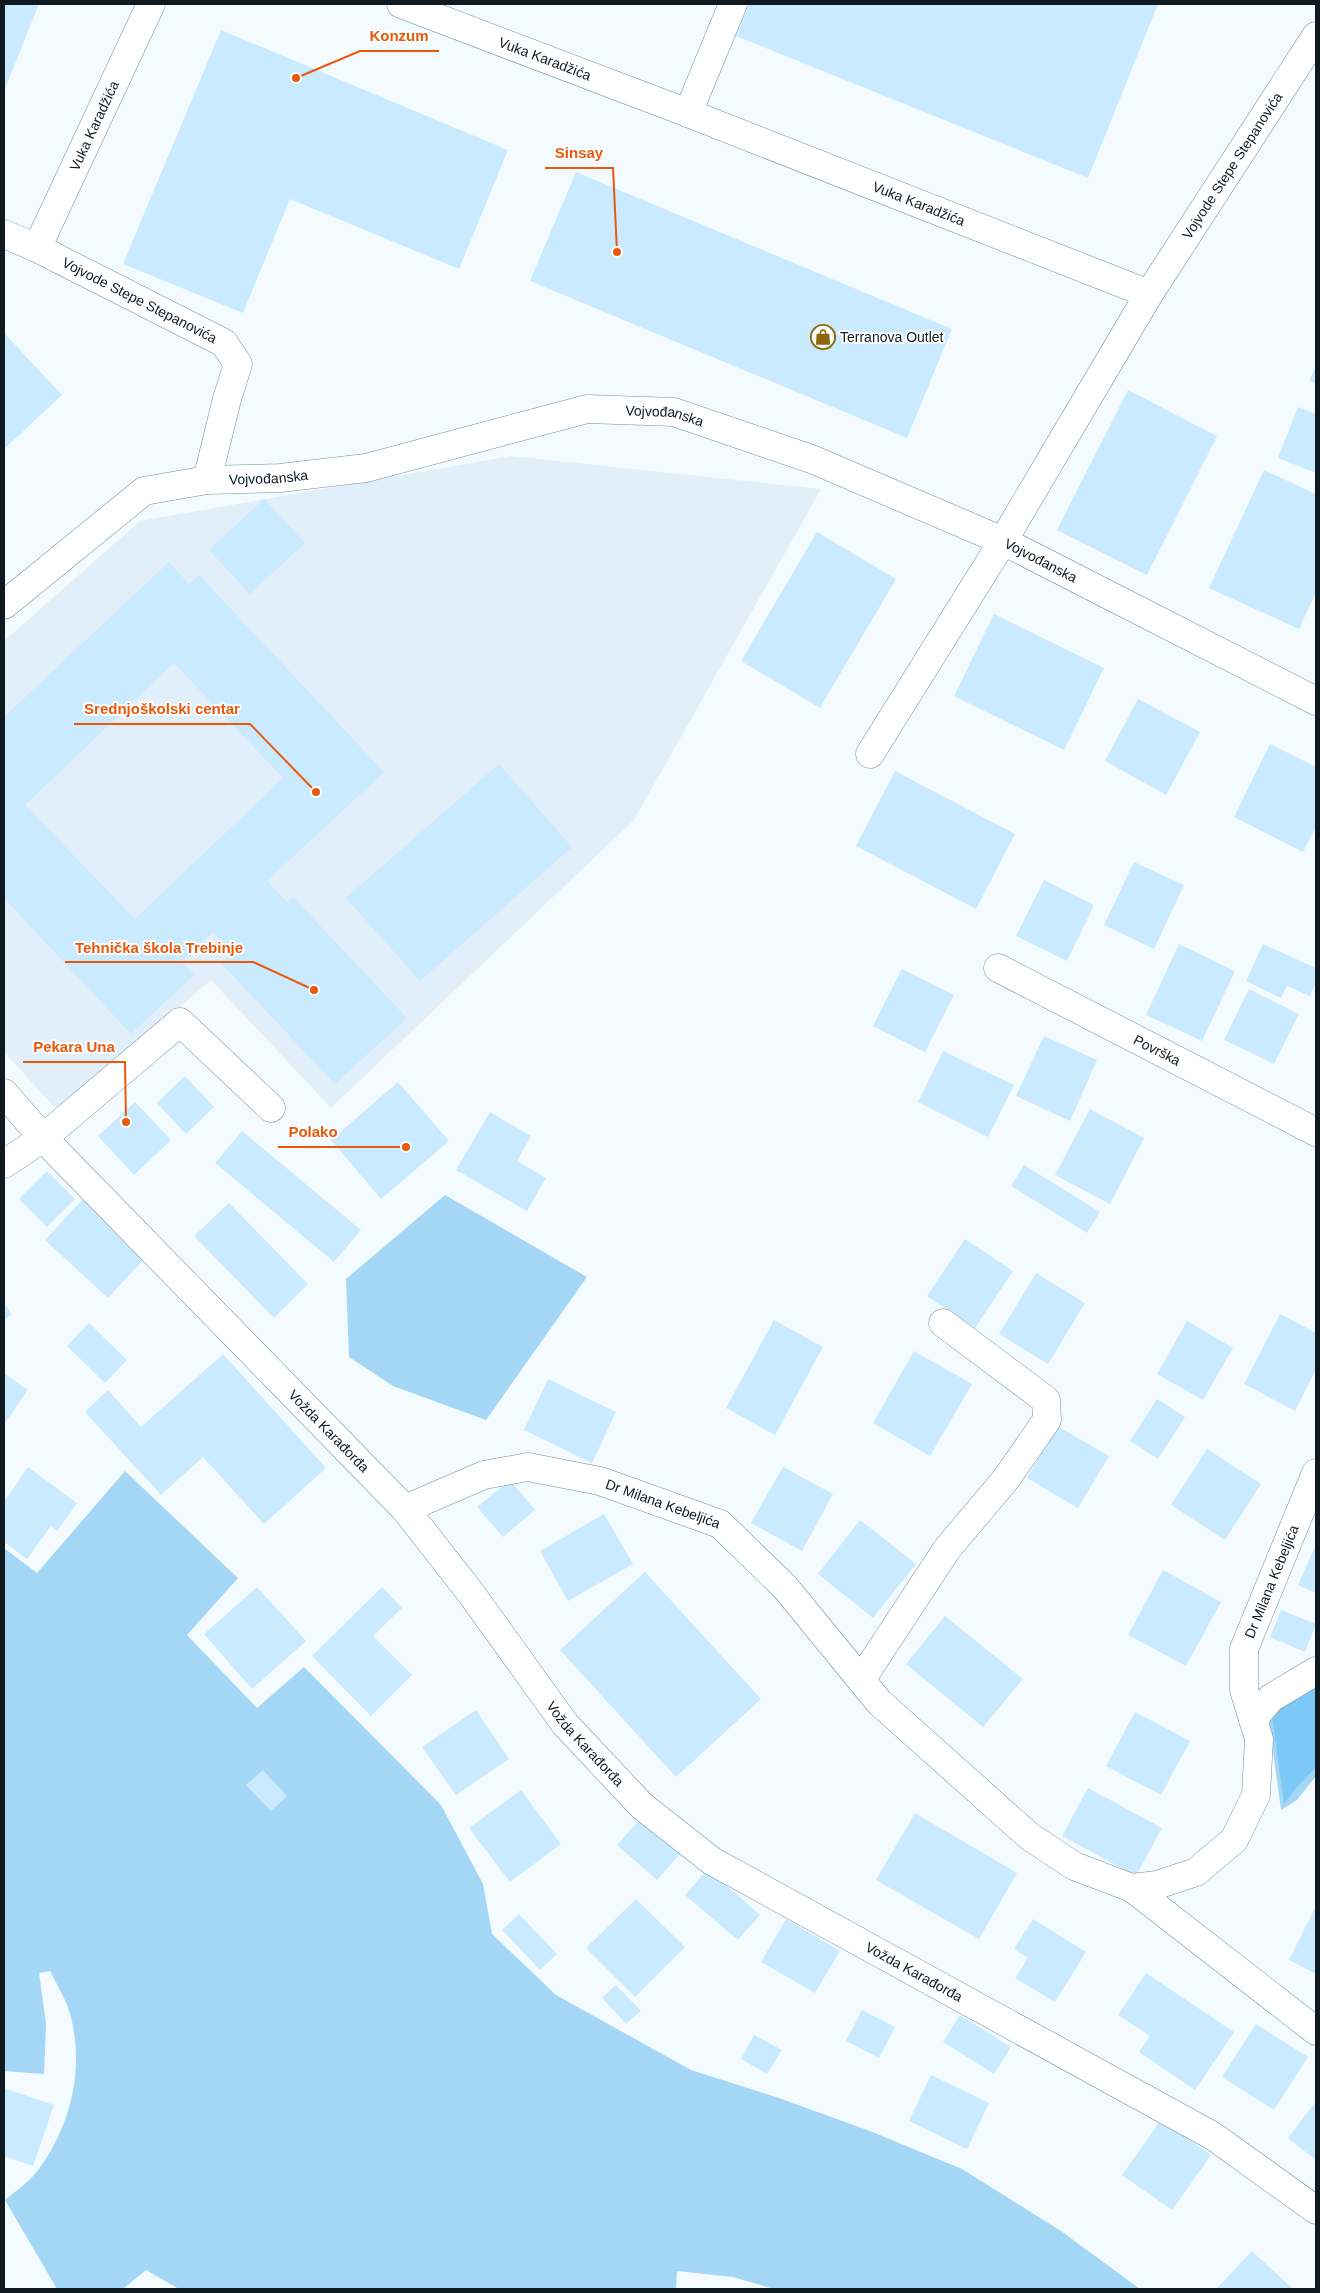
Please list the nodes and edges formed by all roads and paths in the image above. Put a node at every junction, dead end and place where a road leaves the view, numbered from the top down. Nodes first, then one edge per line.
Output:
1 (150, 4) edge
2 (401, 4) edge
3 (733, 4) edge
4 (1316, 36) edge
5 (688, 113) junction
6 (4, 234) edge
7 (37, 248) junction
8 (1149, 294) junction
9 (207, 480) junction
10 (1003, 541) junction
11 (4, 605) edge
12 (1316, 699) edge
13 (870, 754) dead end
14 (998, 968) dead end
15 (4, 1093) edge
16 (271, 1108) dead end
17 (1316, 1132) edge
18 (43, 1138) junction
19 (4, 1164) edge
20 (943, 1324) dead end
21 (1316, 1473) edge
22 (405, 1508) junction
23 (1316, 1671) edge
24 (861, 1680) junction
25 (1253, 1718) junction
26 (1132, 1888) junction
27 (1316, 2031) edge
28 (1316, 2210) edge

1 - 7 street, Vuka Karadžića
2 - 5 street, Vuka Karadžića
3 - 5 street
4 - 8 street, Vojvode Stepe Stepanovića
5 - 8 street, Vuka Karadžića
6 - 7 street, Vojvode Stepe Stepanovića
7 - 9 street, Vojvode Stepe Stepanovića
8 - 10 street, Vojvode Stepe Stepanovića
9 - 10 street, Vojvođanska
9 - 11 street, Vojvođanska
10 - 12 street, Vojvođanska
10 - 13 street, Vojvode Stepe Stepanovića
14 - 17 street, Površka
15 - 18 street, Vožda Karađorđa
16 - 18 street
18 - 19 street
18 - 22 street, Vožda Karađorđa
20 - 24 street
21 - 25 street, Dr Milana Kebeljića
22 - 24 street, Dr Milana Kebeljića
22 - 28 street, Vožda Karađorđa
23 - 25 street
24 - 26 street, Dr Milana Kebeljića
25 - 26 street, Dr Milana Kebeljića
26 - 27 street, Dr Milana Kebeljića

